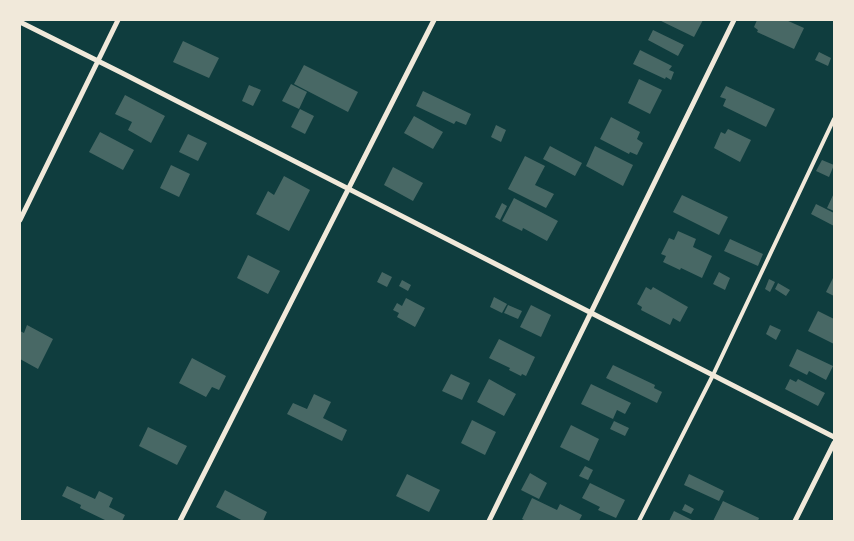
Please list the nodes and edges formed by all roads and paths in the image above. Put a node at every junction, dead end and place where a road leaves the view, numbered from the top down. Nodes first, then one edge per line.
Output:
1 (118, 20) edge
2 (434, 20) edge
3 (734, 20) edge
4 (20, 22) edge
5 (98, 61) junction
6 (834, 119) edge
7 (349, 189) junction
8 (20, 220) edge
9 (591, 312) junction
10 (713, 374) junction
11 (834, 437) edge
12 (834, 443) edge
13 (180, 521) edge
14 (489, 521) edge
15 (639, 521) edge
16 (795, 521) edge

1 - 5 street
2 - 7 street
3 - 9 street
4 - 5 street
5 - 7 street
5 - 8 street
6 - 10 lane
7 - 9 street
7 - 13 street
9 - 10 street
9 - 14 street
10 - 11 street
10 - 15 lane
12 - 16 street

